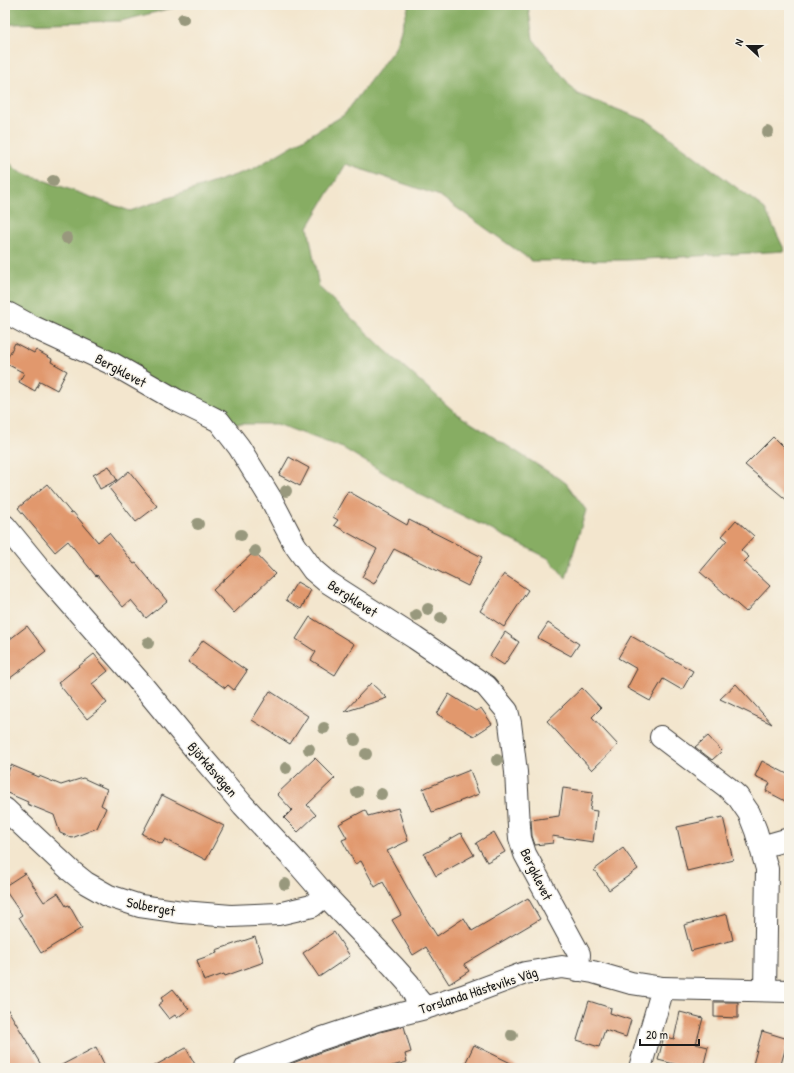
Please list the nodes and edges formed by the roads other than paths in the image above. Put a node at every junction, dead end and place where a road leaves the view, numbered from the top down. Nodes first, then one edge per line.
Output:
1 (5, 313) edge
2 (5, 526) edge
3 (661, 736) dead end
4 (5, 809) edge
5 (789, 839) edge
6 (761, 847) junction
7 (325, 896) junction
8 (578, 970) junction
9 (663, 988) junction
10 (765, 990) junction
11 (789, 991) edge
12 (425, 1008) junction
13 (246, 1068) edge
14 (640, 1068) edge

1 - 8 street, Bergklevet
2 - 7 street, Björkåsvägen
3 - 6 street
4 - 7 street, Solberget
5 - 6 street
6 - 10 street
7 - 12 street, Björkåsvägen
8 - 9 street, Torslanda Hästeviks Väg
8 - 12 street, Torslanda Hästeviks Väg
9 - 10 street, Torslanda Hästeviks Väg
9 - 14 street
10 - 11 street, Torslanda Hästeviks Väg
12 - 13 street, Torslanda Hästeviks Väg

